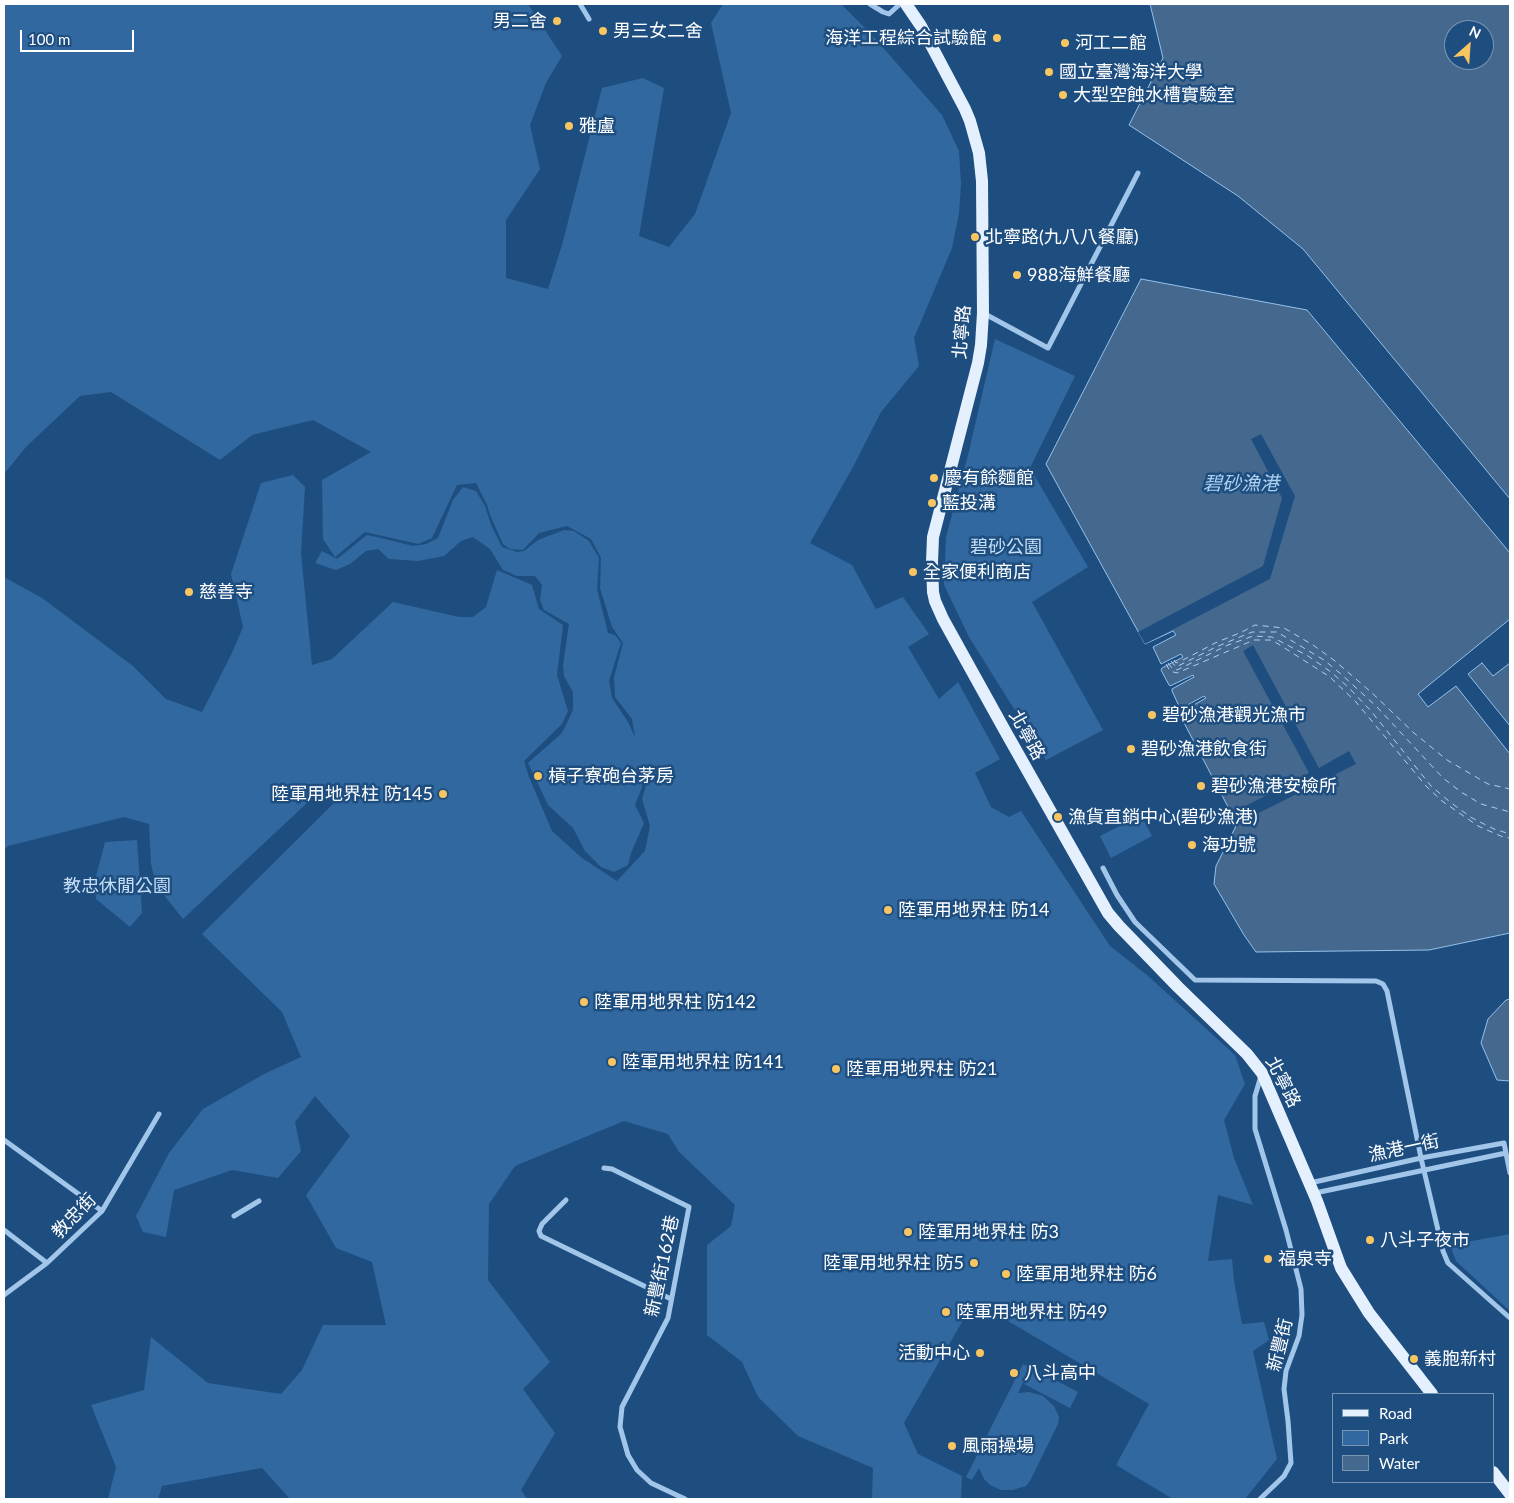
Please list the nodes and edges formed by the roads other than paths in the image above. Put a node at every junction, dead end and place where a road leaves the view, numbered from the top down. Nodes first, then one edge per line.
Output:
1 (580, 4) edge
2 (870, 4) edge
3 (900, 4) edge
4 (906, 4) edge
5 (589, 19) dead end
6 (1138, 173) dead end
7 (983, 313) junction
8 (1103, 868) dead end
9 (1262, 1073) junction
10 (159, 1114) dead end
11 (4, 1140) edge
12 (1506, 1153) junction
13 (1421, 1158) junction
14 (604, 1168) dead end
15 (1425, 1170) junction
16 (1510, 1173) edge
17 (1312, 1188) junction
18 (566, 1200) dead end
19 (259, 1201) dead end
20 (102, 1211) junction
21 (234, 1216) dead end
22 (4, 1230) edge
23 (47, 1263) junction
24 (4, 1294) edge
25 (671, 1299) junction
26 (1510, 1318) edge
27 (1431, 1393) edge
28 (1494, 1473) edge
29 (1510, 1494) edge
30 (685, 1499) edge
31 (1260, 1499) edge

1 - 5 street
2 - 3 street
4 - 7 main road, 北寧路
6 - 7 street
7 - 9 main road, 北寧路
8 - 13 street
9 - 17 main road, 北寧路
9 - 31 street, 新豐街
10 - 20 street, 教忠街
11 - 20 street
12 - 13 street, 漁港一街
12 - 15 street, 漁港一街
12 - 16 street
13 - 15 street
13 - 17 street, 漁港一街
14 - 25 street, 新豐街162巷
15 - 17 street, 漁港一街
15 - 26 street
17 - 27 main road, 北寧路
18 - 25 street
19 - 21 street
20 - 23 street, 教忠街
22 - 23 street
23 - 24 street, 教忠街
25 - 30 street, 新豐街162巷
28 - 29 main road

